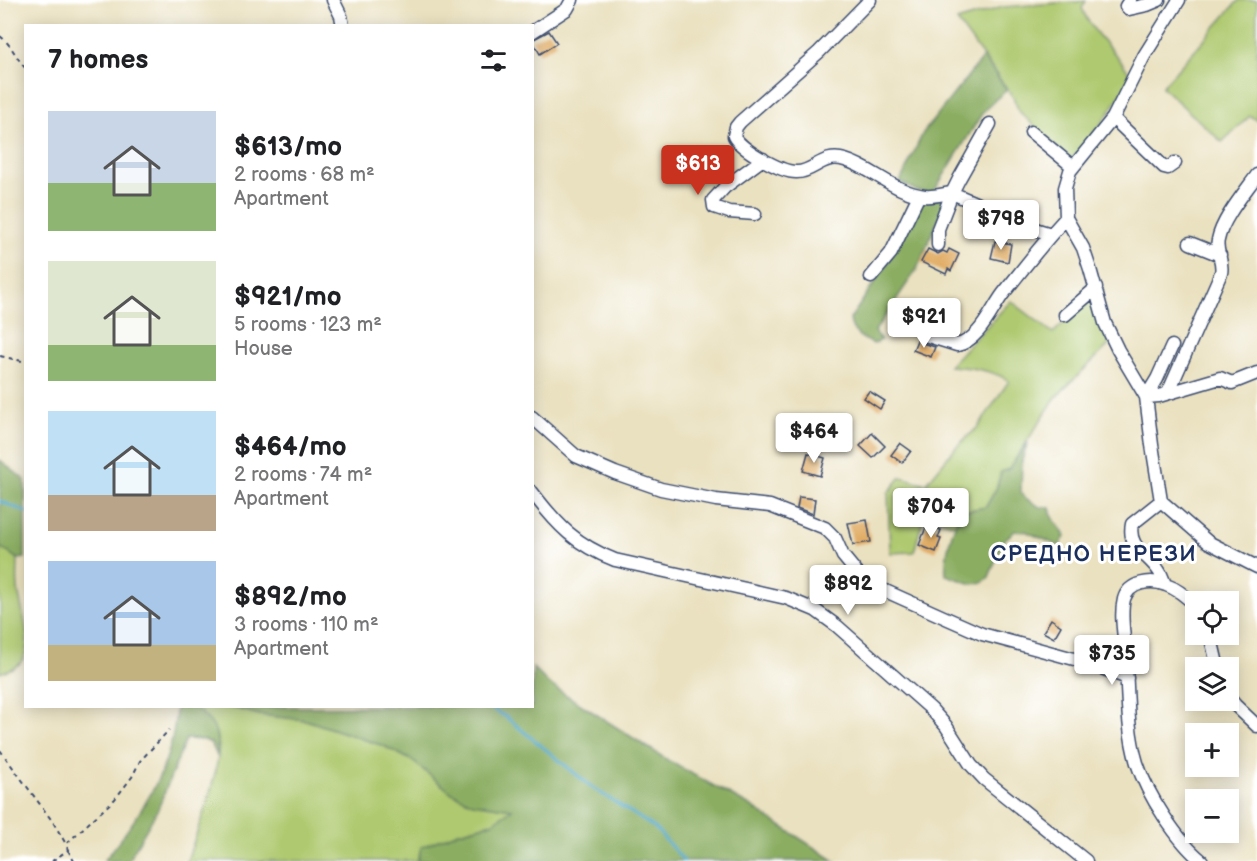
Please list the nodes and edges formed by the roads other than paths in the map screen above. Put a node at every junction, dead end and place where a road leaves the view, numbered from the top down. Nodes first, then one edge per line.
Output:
1 (333, 0) edge
2 (572, 0) edge
3 (870, 0) edge
4 (1130, 0) edge
5 (1159, 0) edge
6 (1179, 0) edge
7 (343, 24) edge
8 (534, 31) edge
9 (1113, 118) junction
10 (990, 124) dead end
11 (1031, 132) dead end
12 (763, 159) junction
13 (1175, 163) dead end
14 (1072, 166) junction
15 (1257, 175) edge
16 (952, 193) junction
17 (919, 195) junction
18 (755, 214) dead end
19 (1066, 219) junction
20 (1051, 234) junction
21 (1190, 243) dead end
22 (938, 245) dead end
23 (1220, 255) junction
24 (871, 277) dead end
25 (1096, 288) junction
26 (1065, 315) dead end
27 (925, 335) dead end
28 (1172, 346) dead end
29 (1257, 373) edge
30 (1168, 393) junction
31 (1146, 397) junction
32 (534, 419) edge
33 (534, 495) edge
34 (1161, 501) junction
35 (1257, 567) edge
36 (1165, 584) junction
37 (1185, 596) edge
38 (1127, 678) junction
39 (1239, 709) edge
40 (1257, 726) edge
41 (1086, 861) edge
42 (1203, 861) edge

1 - 7 street
2 - 8 street
3 - 12 street
4 - 5 street
6 - 9 street
9 - 13 street
9 - 14 street
10 - 16 street
11 - 14 street
12 - 17 street
12 - 18 street
14 - 19 street
15 - 23 street
16 - 17 street
16 - 20 street
16 - 22 street
17 - 24 street
19 - 20 street
19 - 25 street
20 - 27 street
21 - 23 street
23 - 30 street
25 - 26 street
25 - 31 street
28 - 31 street
29 - 30 street
30 - 31 street
31 - 34 street
32 - 38 street
33 - 41 street
34 - 35 street
34 - 36 street
36 - 37 street
36 - 38 street
38 - 42 street
39 - 40 street

